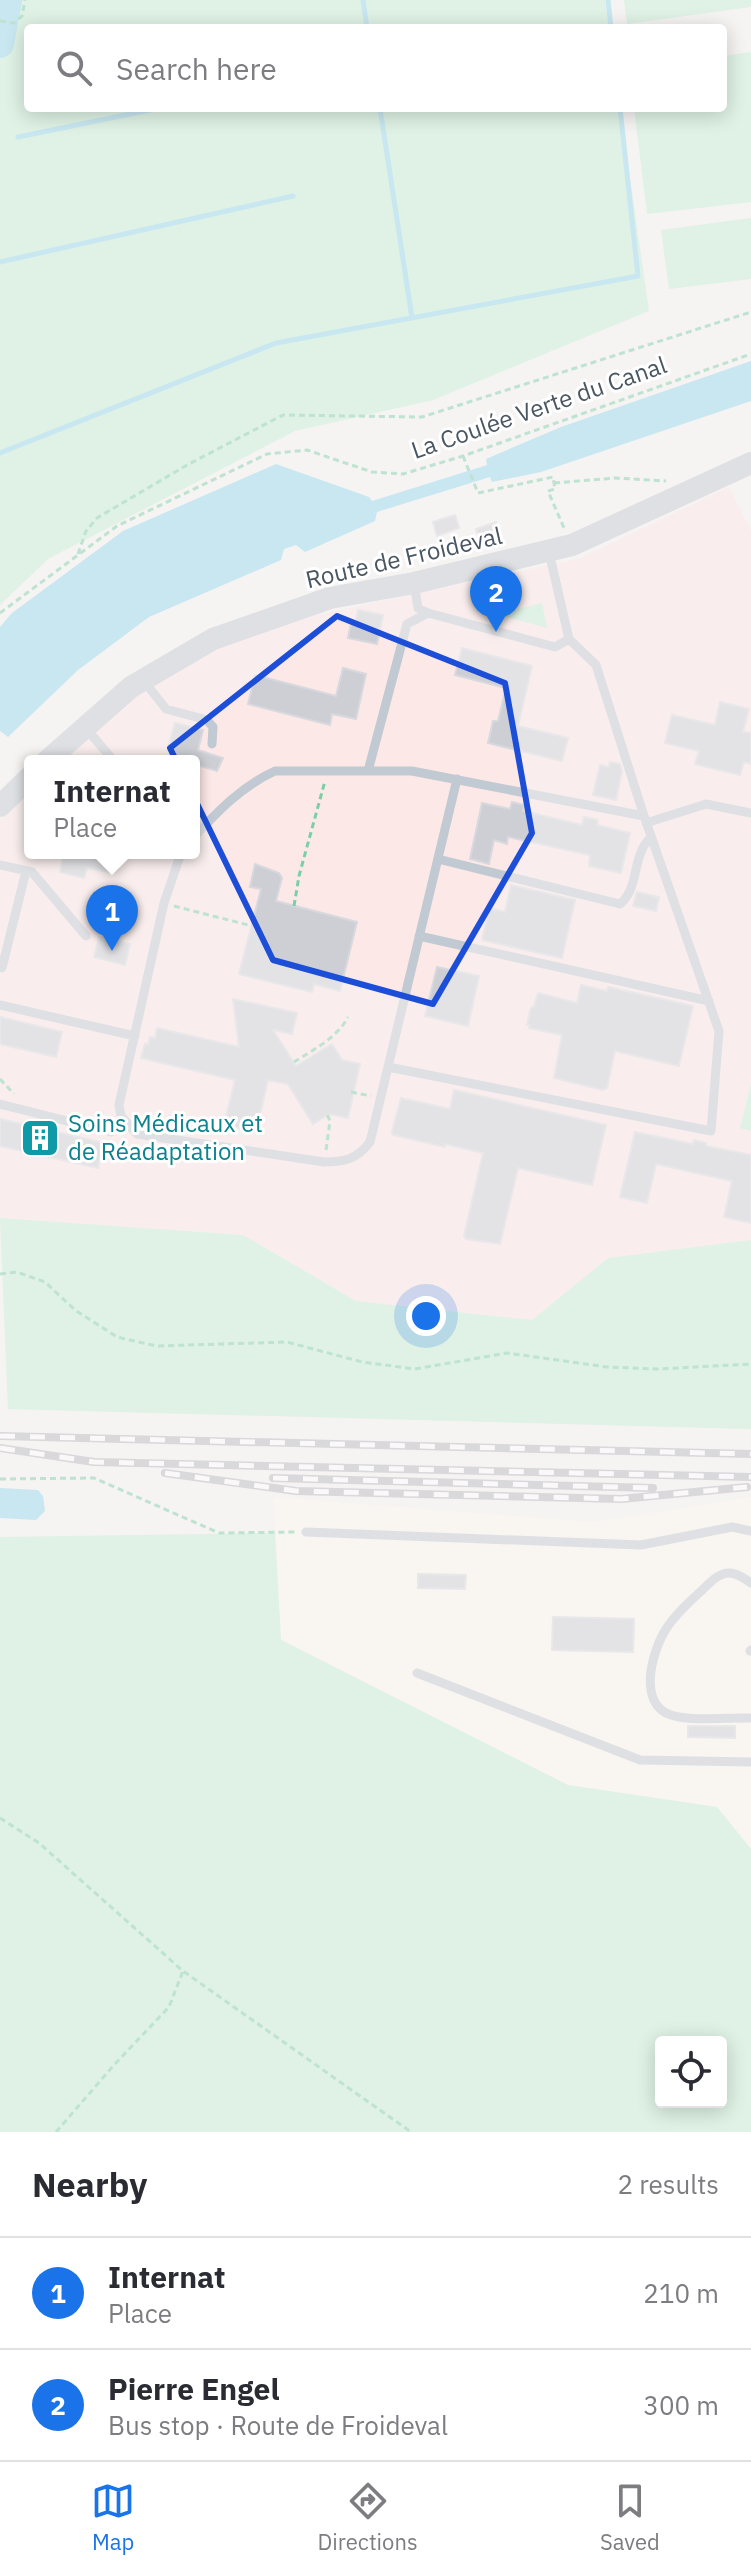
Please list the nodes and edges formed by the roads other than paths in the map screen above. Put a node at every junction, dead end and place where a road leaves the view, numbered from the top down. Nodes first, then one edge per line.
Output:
1 (751, 463) edge
2 (549, 552) junction
3 (414, 583) junction
4 (428, 613) junction
5 (569, 639) junction
6 (143, 680) junction
7 (85, 727) junction
8 (212, 744) dead end
9 (54, 755) edge
10 (109, 755) edge
11 (368, 771) junction
12 (457, 779) junction
13 (24, 785) edge
14 (0, 806) edge
15 (751, 813) edge
16 (645, 820) junction
17 (200, 830) edge
18 (651, 837) junction
19 (179, 859) edge
20 (438, 859) junction
21 (0, 865) edge
22 (26, 871) junction
23 (86, 936) dead end
24 (419, 936) junction
25 (2, 968) dead end
26 (709, 1001) junction
27 (0, 1005) edge
28 (135, 1036) junction
29 (388, 1067) junction
30 (0, 1104) edge
31 (127, 1124) junction
32 (751, 1531) edge
33 (306, 1532) road end
34 (751, 1583) edge
35 (417, 1673) dead end
36 (751, 1718) edge
37 (751, 1762) edge

1 - 2 street, Route de Froideval
2 - 3 street, Route de Froideval
2 - 5 lane
3 - 4 lane
3 - 6 street, Route de Froideval
4 - 5 lane
4 - 11 lane
5 - 16 lane
6 - 7 street, Route de Froideval
6 - 8 lane
7 - 9 street, Route de Froideval
7 - 10 lane
11 - 12 lane
11 - 17 lane
12 - 16 lane
12 - 20 lane
13 - 14 street
15 - 16 lane
16 - 18 lane
18 - 20 lane
18 - 26 lane
19 - 28 lane
20 - 24 lane
21 - 22 lane
22 - 23 lane
22 - 25 lane
24 - 26 lane
24 - 29 lane
26 - 29 lane
27 - 28 lane
28 - 31 lane
29 - 31 lane
30 - 31 lane
32 - 33 lane
34 - 36 lane
35 - 37 lane

